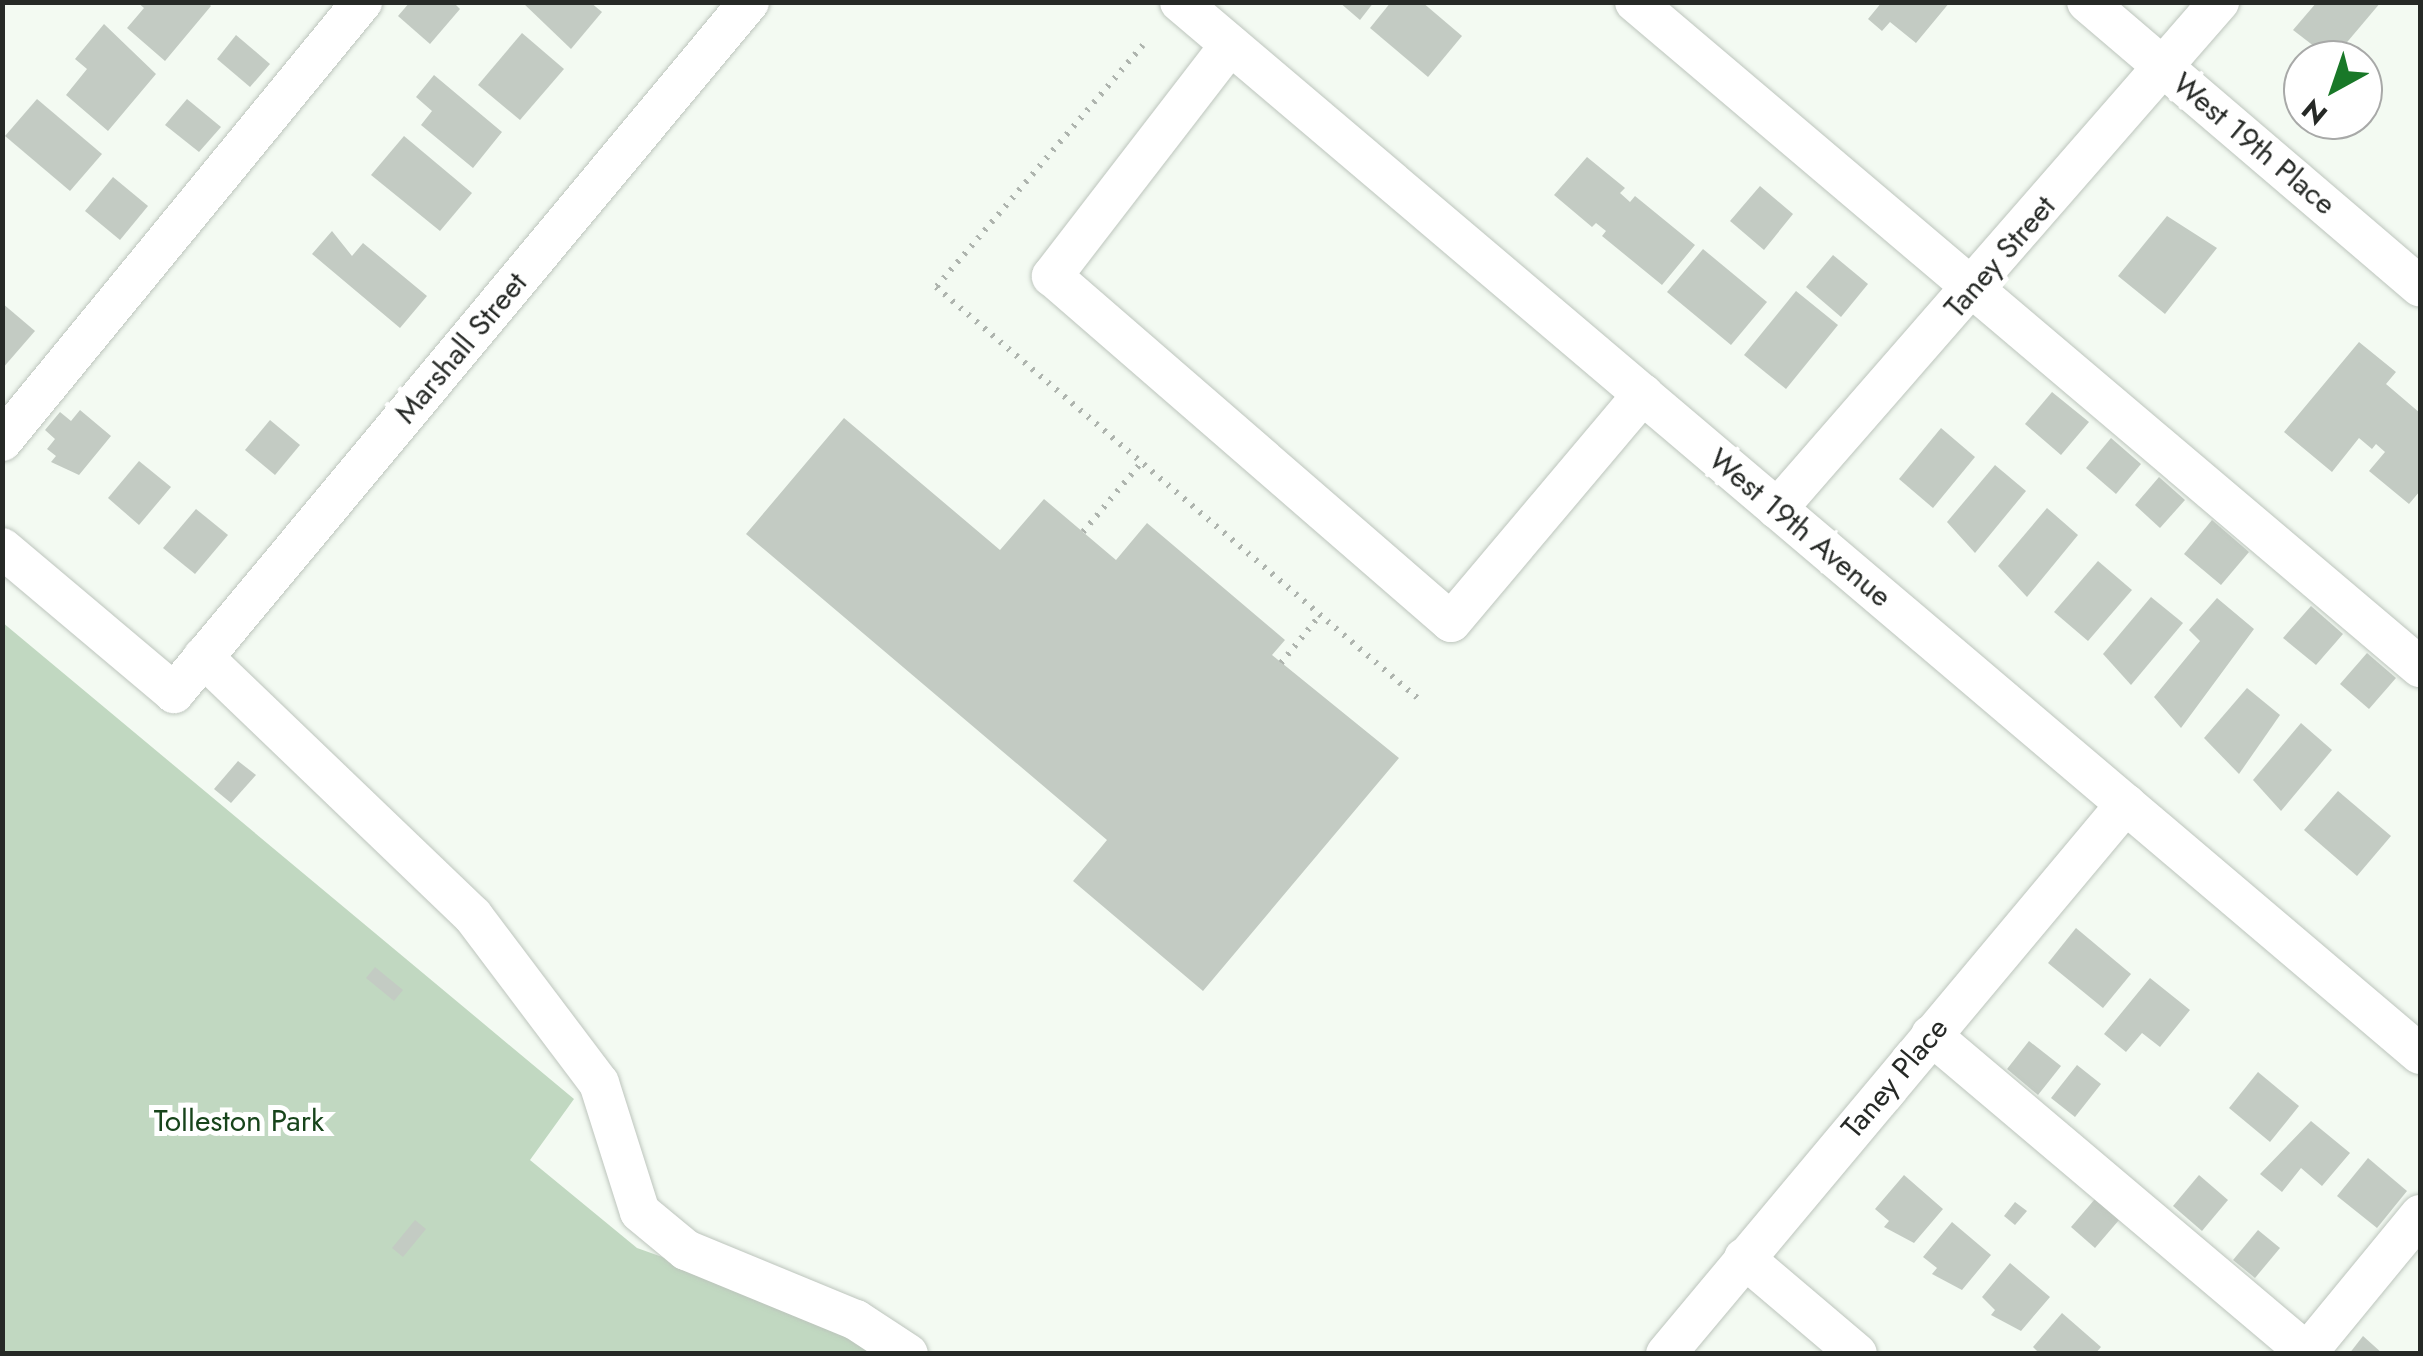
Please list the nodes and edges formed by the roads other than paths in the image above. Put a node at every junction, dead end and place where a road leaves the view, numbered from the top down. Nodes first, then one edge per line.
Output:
1 (362, 2) edge
2 (1180, 2) edge
3 (1634, 2) edge
4 (2088, 2) edge
5 (2219, 2) edge
6 (736, 7) edge
7 (1230, 45) junction
8 (2164, 67) junction
9 (2420, 286) edge
10 (1973, 289) junction
11 (1643, 394) junction
12 (2, 441) edge
13 (1777, 509) junction
14 (2, 548) edge
15 (204, 657) junction
16 (2420, 668) edge
17 (2126, 804) junction
18 (1931, 1035) junction
19 (2420, 1054) edge
20 (2420, 1215) edge
21 (1744, 1258) junction
22 (2307, 1353) edge
23 (908, 1354) edge
24 (1666, 1354) edge
25 (1857, 1354) edge

1 - 12 street
2 - 7 street, West 19th Avenue
3 - 10 street
4 - 8 street, West 19th Place
5 - 8 street, Taney Street
6 - 15 street, Marshall Street
7 - 11 street, West 19th Avenue
7 - 11 street
8 - 9 street, West 19th Place
8 - 10 street, Taney Street
10 - 13 street, Taney Street
10 - 16 street
11 - 13 street, West 19th Avenue
13 - 17 street, West 19th Avenue
14 - 15 street, Marshall Street
15 - 23 street
17 - 18 street, Taney Place
17 - 19 street, West 19th Avenue
18 - 21 street, Taney Place
18 - 22 street
20 - 22 street
21 - 24 street, Taney Place
21 - 25 street

